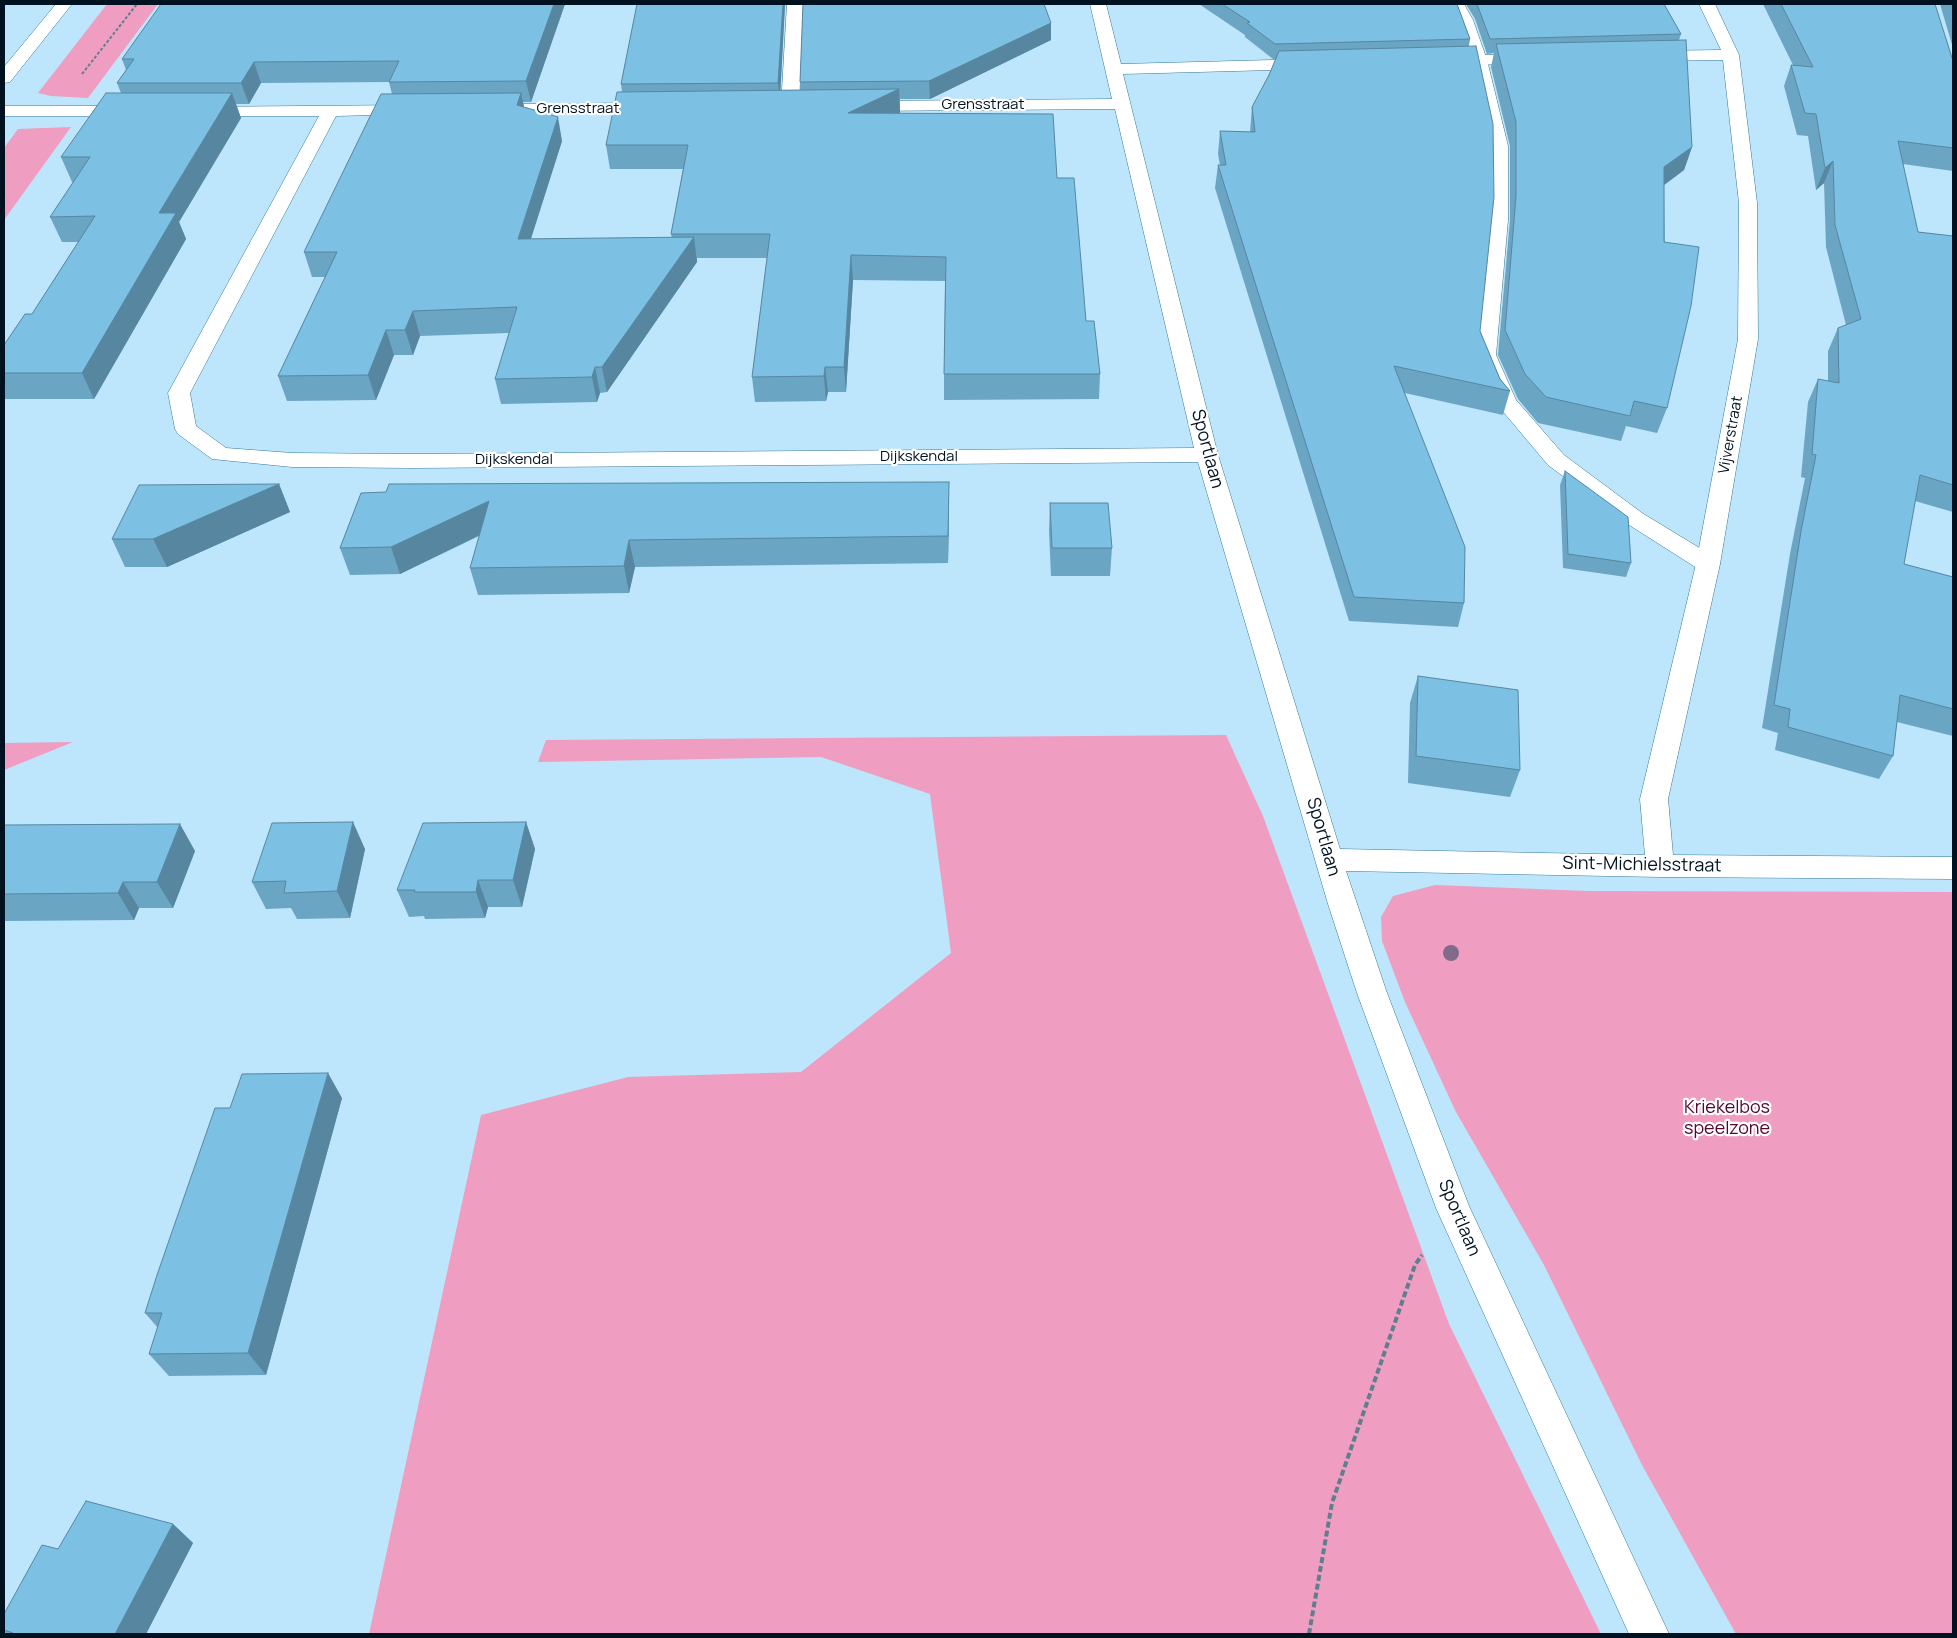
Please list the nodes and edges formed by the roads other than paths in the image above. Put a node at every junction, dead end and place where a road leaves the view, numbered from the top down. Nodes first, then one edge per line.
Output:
1 (64, 4) edge
2 (795, 4) edge
3 (1098, 4) edge
4 (1456, 4) edge
5 (1707, 4) edge
6 (1731, 55) junction
7 (1634, 57) edge
8 (1547, 59) edge
9 (1479, 60) junction
10 (1430, 62) edge
11 (1321, 64) edge
12 (1114, 68) junction
13 (4, 78) edge
14 (1122, 104) junction
15 (849, 106) edge
16 (770, 107) edge
17 (790, 107) junction
18 (810, 107) edge
19 (670, 108) edge
20 (430, 110) edge
21 (480, 110) edge
22 (4, 111) edge
23 (152, 111) edge
24 (182, 111) edge
25 (330, 111) junction
26 (1207, 455) junction
27 (1708, 564) junction
28 (1330, 860) junction
29 (1660, 866) junction
30 (1953, 868) edge
31 (1649, 1634) edge

1 - 13 street
2 - 17 street
3 - 12 street, Sportlaan
4 - 9 street
5 - 6 street, Vijverstraat
6 - 7 street
6 - 27 street, Vijverstraat
8 - 9 street
9 - 10 street
9 - 27 street
11 - 12 street
12 - 14 street, Sportlaan
14 - 15 street, Grensstraat
14 - 26 street, Sportlaan
16 - 17 street
17 - 18 street
19 - 21 street, Grensstraat
20 - 25 street
22 - 23 street
24 - 25 street
25 - 26 street, Dijkskendal
26 - 28 street, Sportlaan
27 - 29 street, Vijverstraat
28 - 29 street, Sint-Michielsstraat
28 - 31 street, Sportlaan
29 - 30 street, Sint-Michielsstraat

